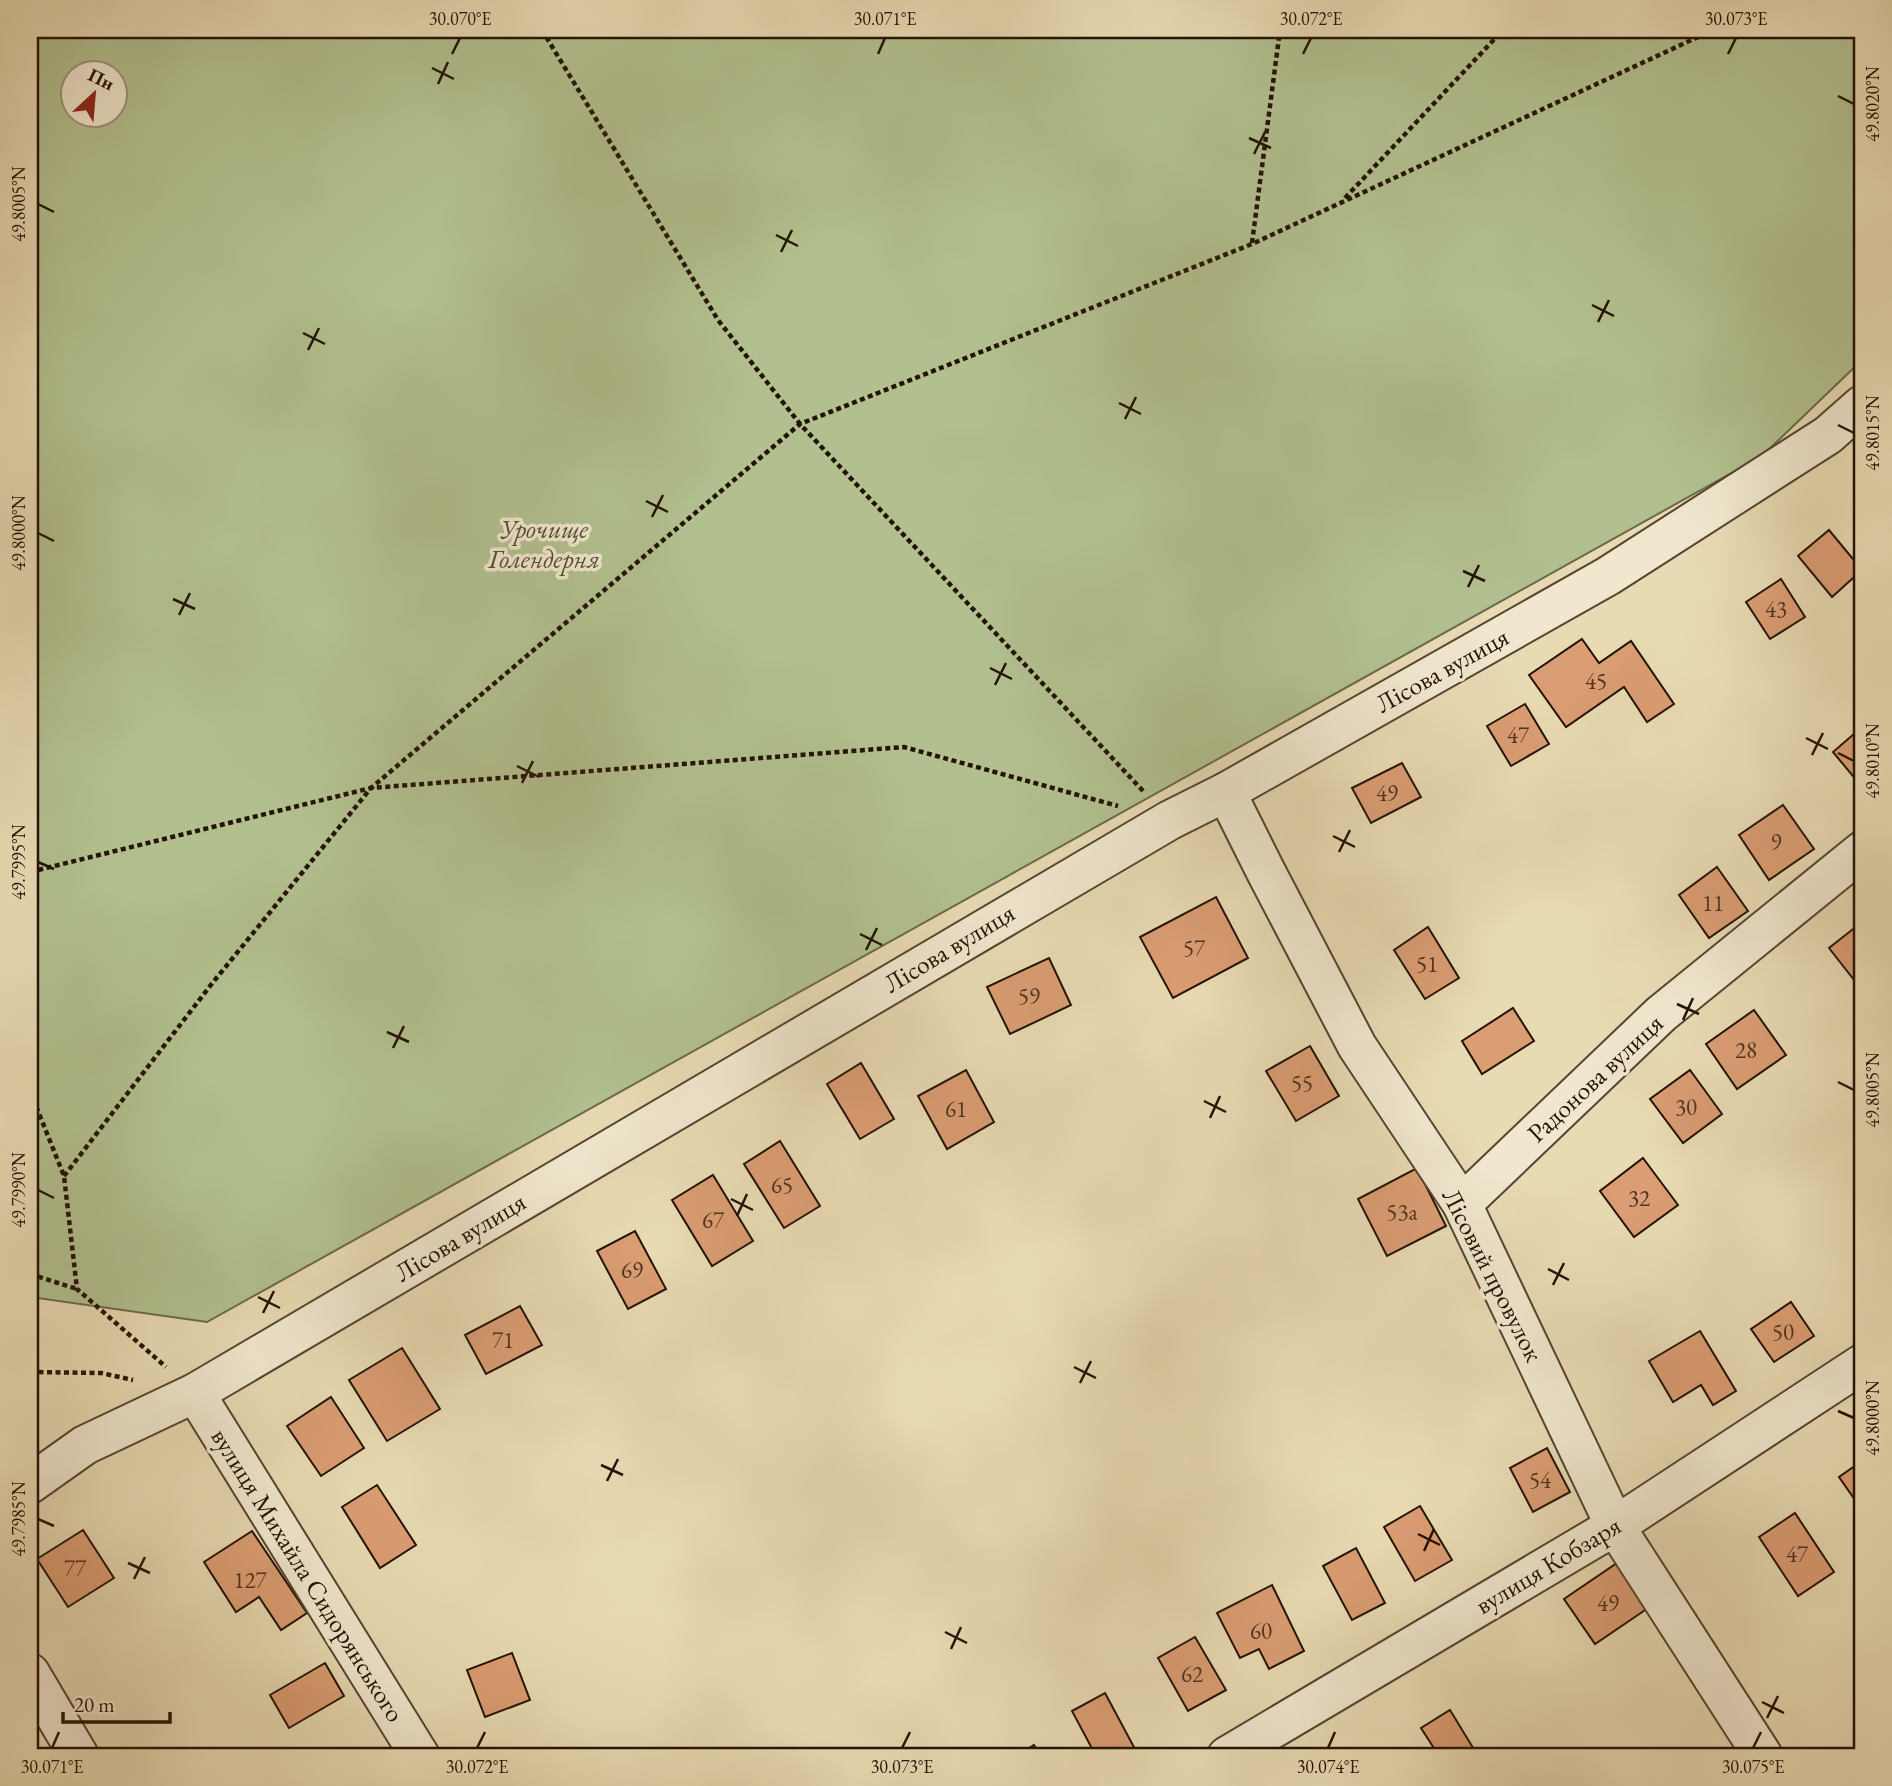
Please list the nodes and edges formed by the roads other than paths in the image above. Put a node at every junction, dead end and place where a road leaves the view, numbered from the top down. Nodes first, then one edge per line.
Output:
1 (1862, 405) edge
2 (1226, 792) junction
3 (1862, 850) edge
4 (1462, 1204) junction
5 (1862, 1364) edge
6 (195, 1393) junction
7 (30, 1484) edge
8 (1615, 1527) junction
9 (30, 1673) edge
10 (79, 1756) edge
11 (420, 1756) edge
12 (1227, 1756) edge
13 (1763, 1756) edge

1 - 2 street, Лісова вулиця
2 - 4 street, Лісовий провулок
2 - 6 street, Лісова вулиця
3 - 4 street, Радонова вулиця
4 - 8 street, Лісовий провулок
5 - 8 street, вулиця Кобзаря
6 - 7 street, Лісова вулиця
6 - 11 street, вулиця Михайла Сидорянського
8 - 12 street, вулиця Кобзаря
8 - 13 street, Лісовий провулок
9 - 10 street

